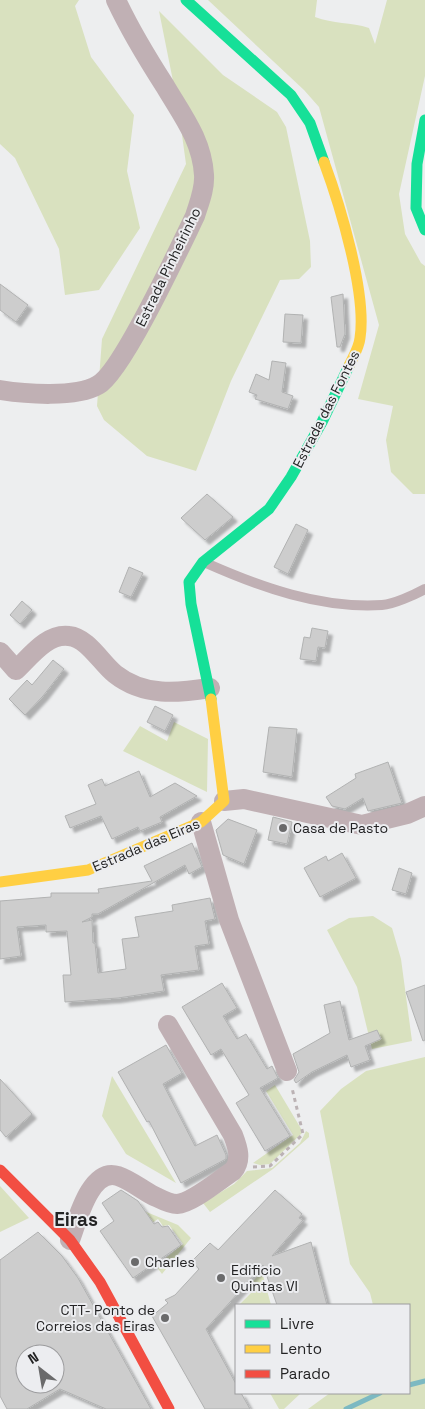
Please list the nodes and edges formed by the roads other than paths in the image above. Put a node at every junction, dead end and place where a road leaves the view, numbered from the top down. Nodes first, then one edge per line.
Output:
1 (116, 0) edge
2 (186, 0) edge
3 (425, 120) edge
4 (425, 230) edge
5 (0, 390) edge
6 (203, 562) junction
7 (425, 589) edge
8 (0, 652) edge
9 (210, 688) junction
10 (224, 801) junction
11 (425, 806) edge
12 (201, 822) junction
13 (0, 882) edge
14 (168, 1025) dead end
15 (287, 1071) road end
16 (0, 1170) edge
17 (70, 1240) junction
18 (169, 1409) edge

1 - 5 street, Estrada Pinheirinho
2 - 6 street, Estrada das Fontes
3 - 4 street
6 - 7 lane
6 - 9 street, Estrada das Fontes
8 - 9 street
9 - 10 street, Estrada das Fontes
10 - 11 street
10 - 12 street, Estrada das Eiras
12 - 13 street, Estrada das Eiras
12 - 15 street
14 - 17 street
16 - 17 street
17 - 18 street

